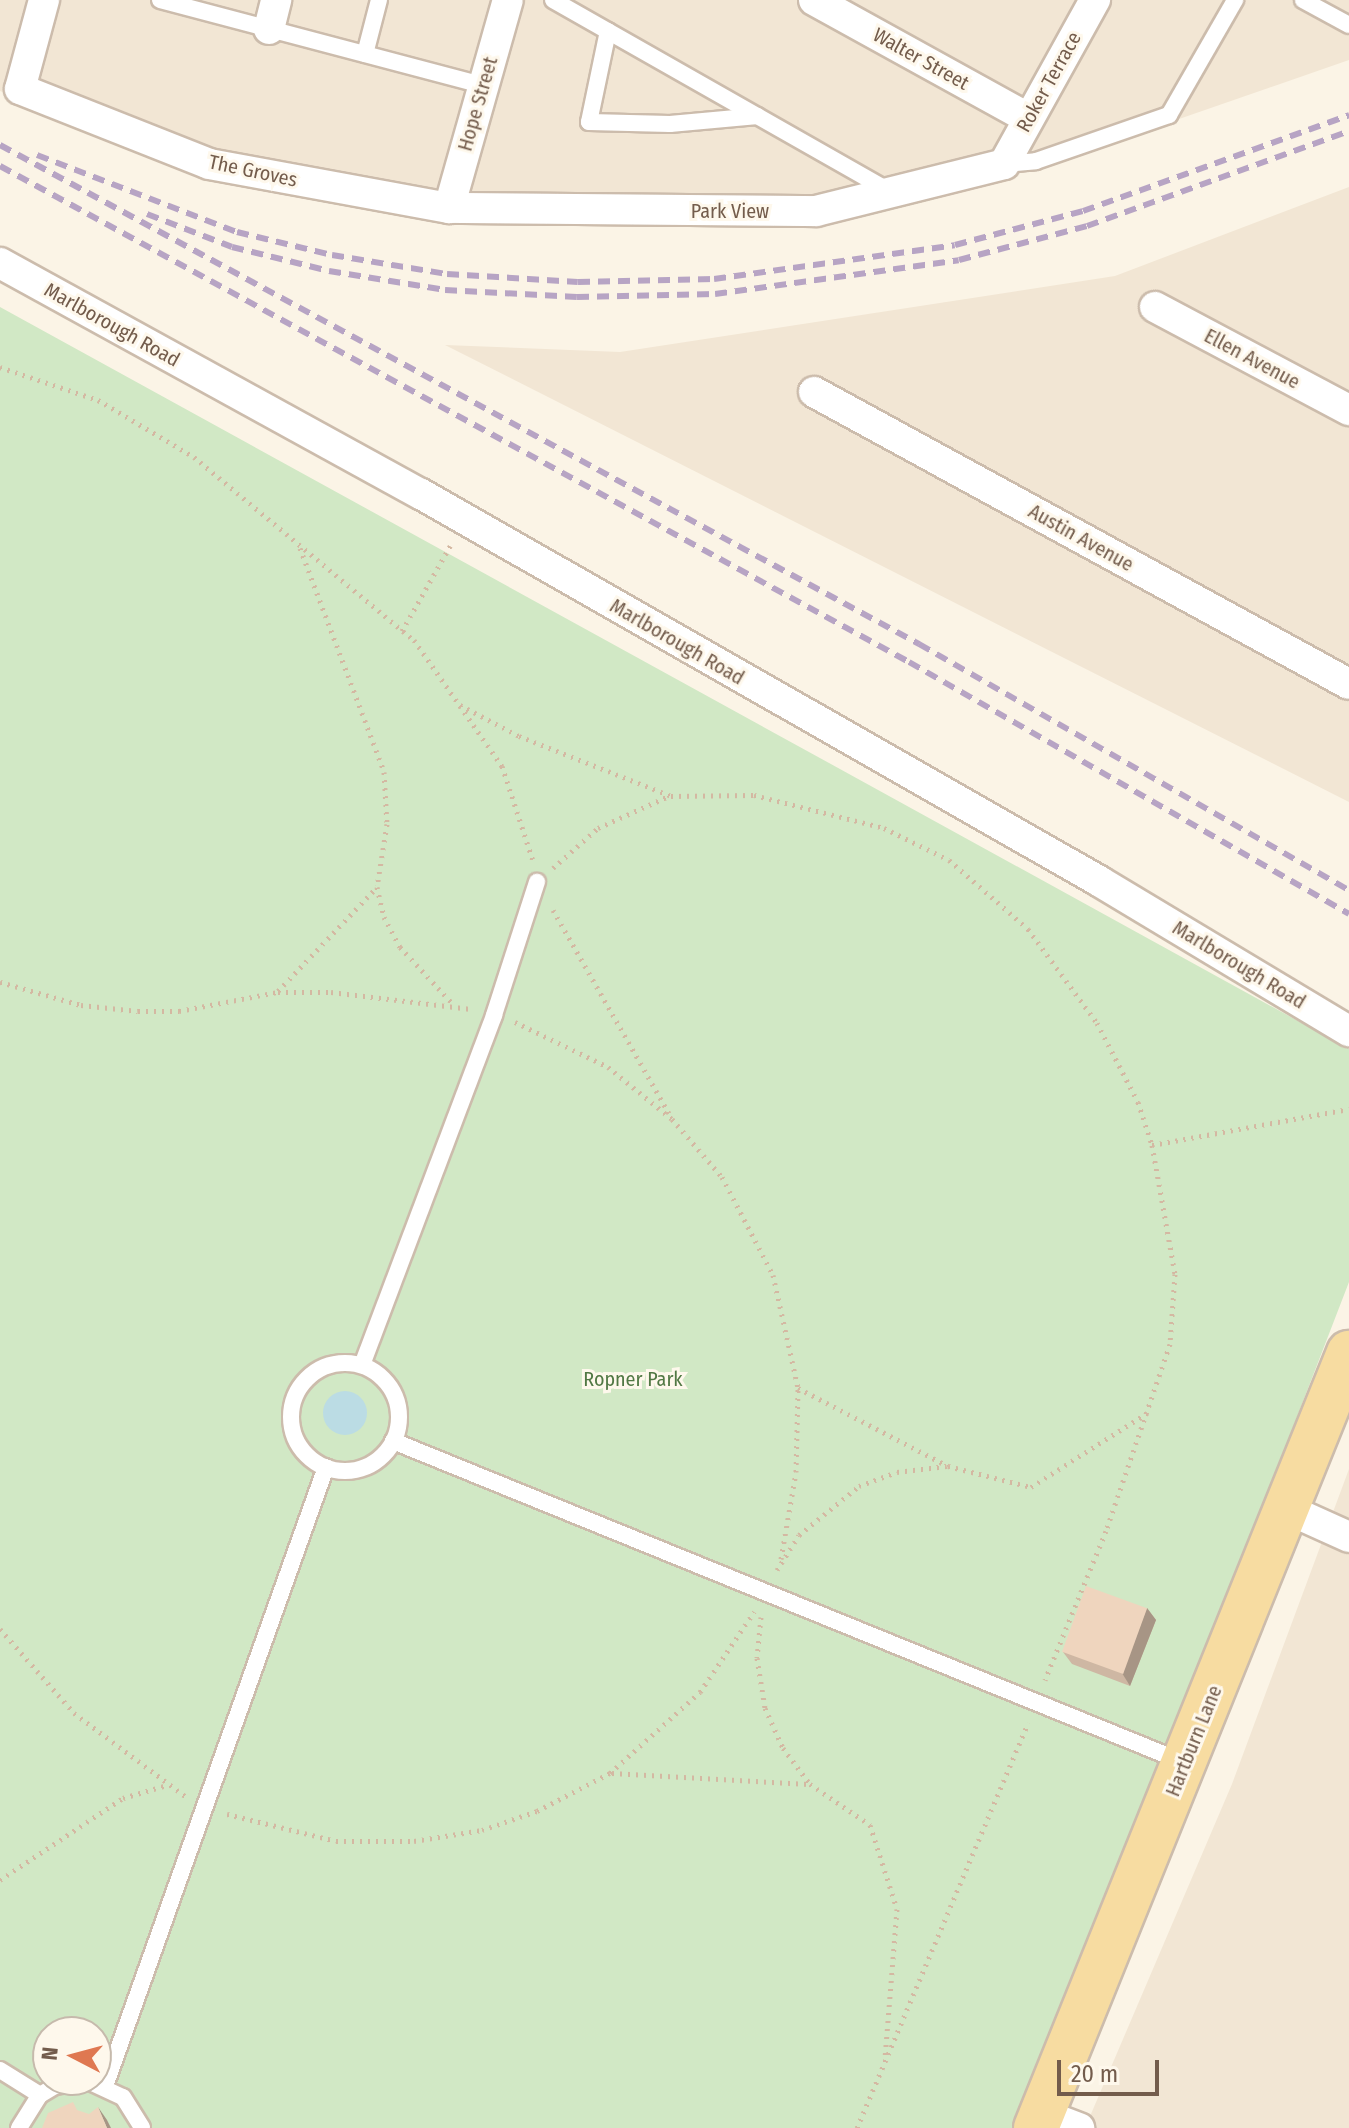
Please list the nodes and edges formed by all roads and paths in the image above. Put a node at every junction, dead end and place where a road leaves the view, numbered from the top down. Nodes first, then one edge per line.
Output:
1 (44, 0) edge
2 (160, 0) edge
3 (379, 0) edge
4 (508, 0) edge
5 (553, 0) edge
6 (814, 0) edge
7 (1235, 0) edge
8 (1303, 0) edge
9 (180, 2) edge
10 (1087, 3) edge
11 (273, 14) edge
12 (1349, 25) edge
13 (608, 31) junction
14 (365, 54) junction
15 (482, 85) junction
16 (758, 116) junction
17 (1028, 118) junction
18 (1004, 164) junction
19 (896, 195) junction
20 (449, 208) junction
21 (0, 263) edge
22 (1155, 307) dead end
23 (0, 367) edge
24 (814, 392) dead end
25 (1349, 410) edge
26 (453, 542) dead end
27 (299, 547) junction
28 (402, 631) junction
29 (1349, 684) edge
30 (460, 705) junction
31 (671, 796) junction
32 (537, 882) junction
33 (377, 887) junction
34 (0, 982) edge
35 (278, 992) junction
36 (454, 1005) junction
37 (494, 1015) junction
38 (1349, 1031) edge
39 (1349, 1109) edge
40 (672, 1119) junction
41 (1152, 1145) junction
42 (1349, 1353) edge
43 (362, 1365) junction
44 (798, 1388) junction
45 (1148, 1412) junction
46 (393, 1441) junction
47 (948, 1466) junction
48 (326, 1467) junction
49 (1287, 1509) junction
50 (1349, 1537) edge
51 (780, 1564) junction
52 (768, 1591) junction
53 (0, 1629) edge
54 (1035, 1705) junction
55 (1185, 1762) junction
56 (610, 1773) junction
57 (810, 1784) junction
58 (165, 1785) junction
59 (205, 1806) junction
60 (0, 1880) edge
61 (885, 2062) junction
62 (112, 2066) edge
63 (0, 2070) edge
64 (32, 2090) edge
65 (112, 2090) edge
66 (39, 2096) edge
67 (1052, 2123) edge
68 (19, 2128) edge
69 (142, 2128) edge
70 (857, 2128) edge

1 - 20 street, The Groves
2 - 9 lane
3 - 14 lane
4 - 15 street, Hope Street
5 - 13 lane
6 - 17 street, Walter Street
7 - 18 lane
8 - 12 lane
9 - 11 lane
10 - 17 street, Roker Terrace
11 - 14 lane
13 - 16 lane
13 - 16 lane
14 - 15 lane
15 - 20 street, Hope Street
16 - 19 lane
17 - 18 street, Roker Terrace
18 - 19 street, Park View
19 - 20 street, Park View
21 - 38 street, Marlborough Road
22 - 25 street, Ellen Avenue
23 - 27 path
24 - 29 street, Austin Avenue
26 - 28 path
27 - 28 path
27 - 33 path
28 - 30 path
30 - 31 path
30 - 32 path
31 - 32 path
31 - 41 path
32 - 37 lane
32 - 40 path
33 - 35 path
33 - 36 path
34 - 35 path
35 - 36 path
36 - 37 path
37 - 40 path
37 - 43 lane
39 - 41 path
40 - 44 path
41 - 45 path
42 - 49 main road, Hartburn Lane
43 - 46 lane
43 - 48 lane
44 - 47 path
44 - 51 path
45 - 47 path
45 - 54 path
46 - 48 lane
46 - 52 lane
47 - 51 path
48 - 59 lane
49 - 50 street
49 - 55 main road, Hartburn Lane
51 - 52 path
52 - 54 lane
52 - 56 path
52 - 57 path
53 - 58 path
54 - 55 lane
54 - 61 path
55 - 67 main road, Hartburn Lane
56 - 57 path
56 - 59 path
57 - 61 path
58 - 59 path
58 - 60 path
59 - 62 lane
61 - 70 path
63 - 64 lane
65 - 69 lane
66 - 68 lane

